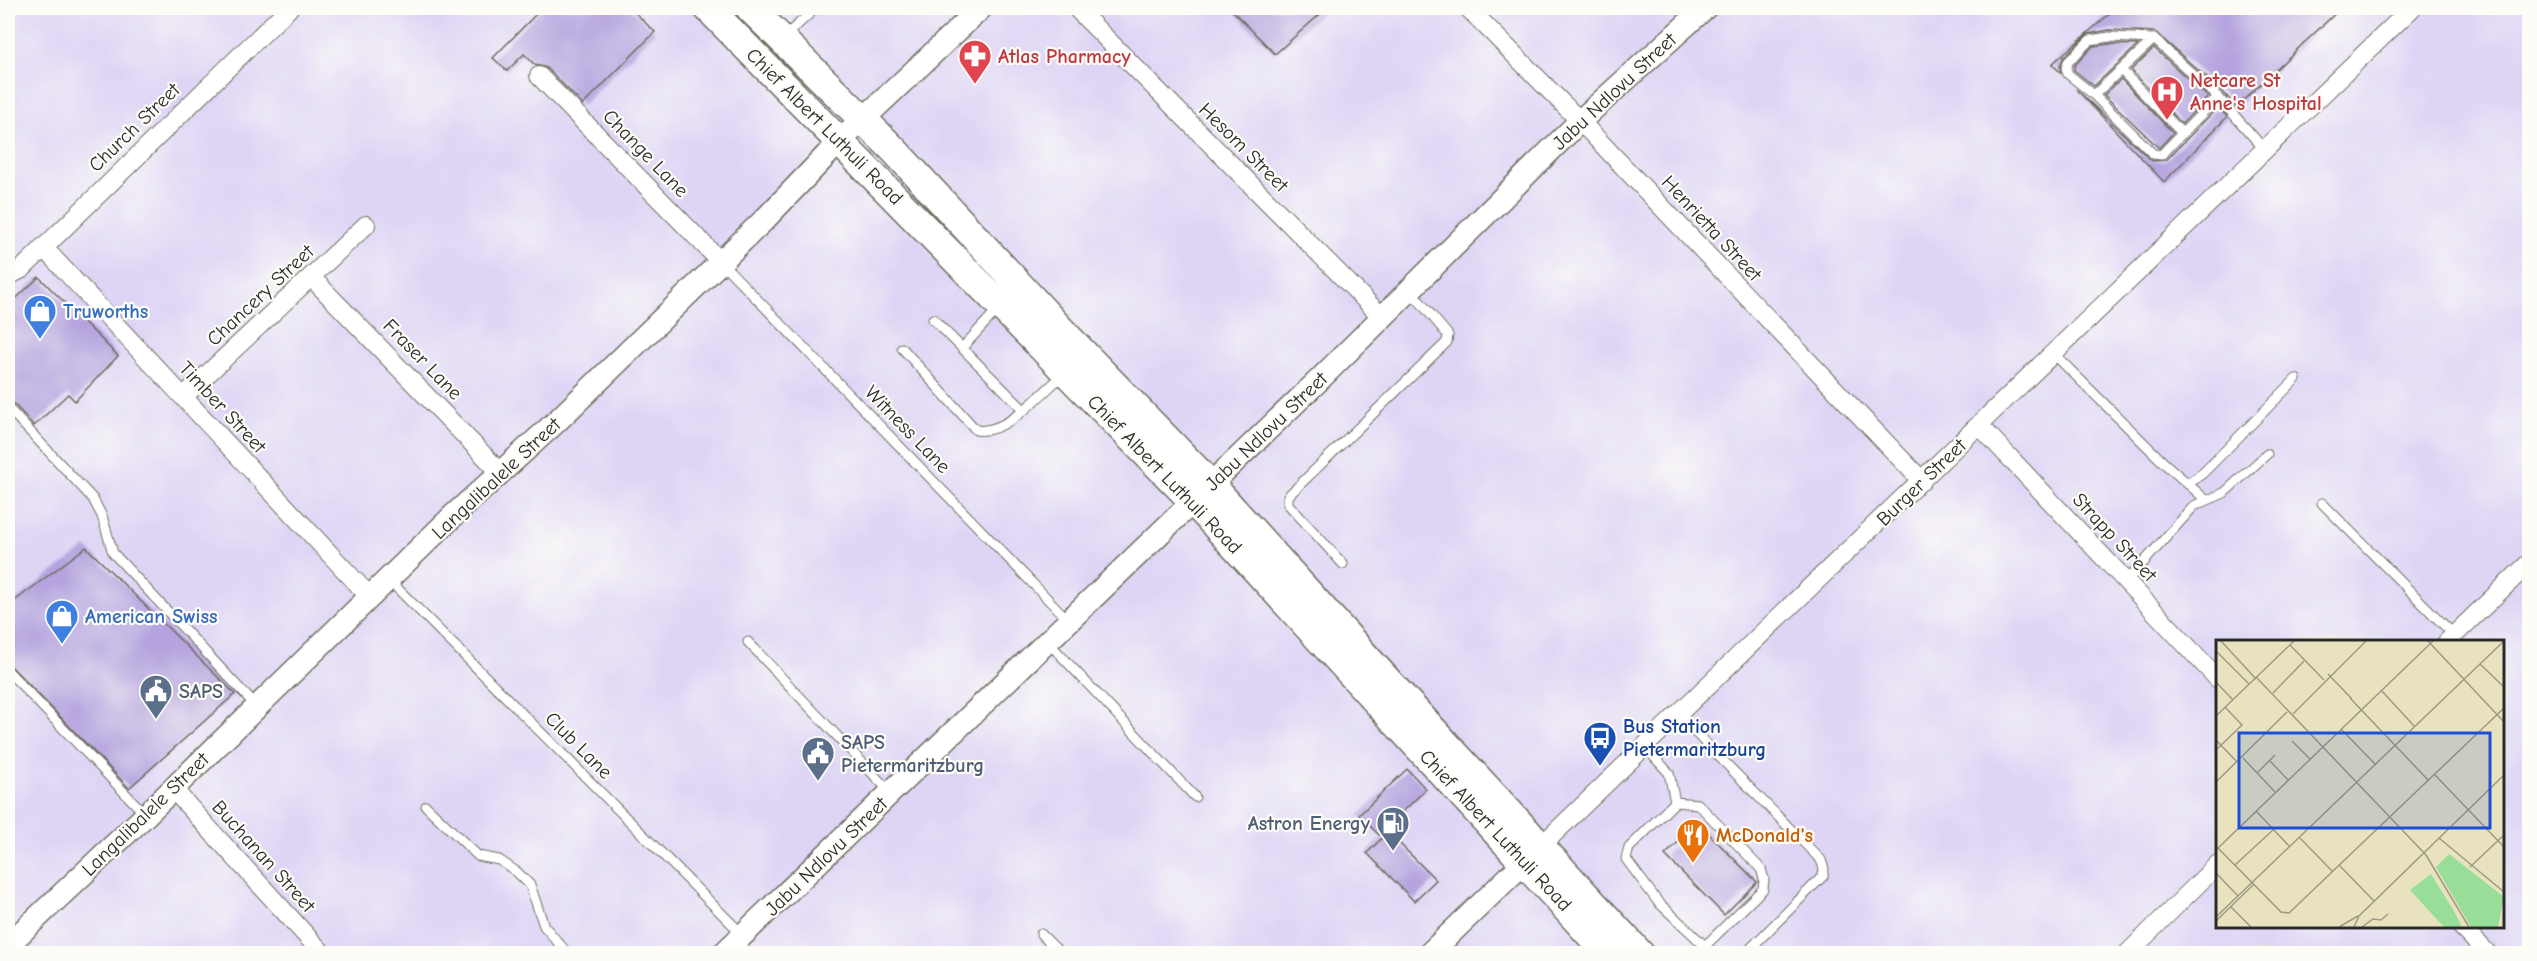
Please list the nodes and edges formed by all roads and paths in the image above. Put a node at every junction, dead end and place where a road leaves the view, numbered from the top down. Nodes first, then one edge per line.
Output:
1 (289, 8) edge
2 (708, 8) edge
3 (750, 8) edge
4 (816, 8) edge
5 (981, 8) edge
6 (1076, 8) edge
7 (1468, 8) edge
8 (1705, 8) edge
9 (2412, 8) edge
10 (782, 39) junction
11 (2154, 39) junction
12 (2121, 70) junction
13 (539, 76) dead end
14 (2094, 95) junction
15 (2217, 98) junction
16 (863, 119) junction
17 (1580, 121) junction
18 (2181, 132) junction
19 (841, 140) junction
20 (2265, 150) junction
21 (366, 225) dead end
22 (43, 247) junction
23 (721, 262) junction
24 (8, 276) edge
25 (312, 278) junction
26 (1409, 288) junction
27 (1002, 306) junction
28 (1382, 316) junction
29 (933, 319) dead end
30 (902, 348) dead end
31 (962, 348) junction
32 (2054, 354) junction
33 (1066, 372) junction
34 (2296, 379) dead end
35 (183, 397) junction
36 (8, 408) edge
37 (1023, 409) junction
38 (1979, 425) junction
39 (2267, 454) dead end
40 (500, 472) junction
41 (1922, 482) junction
42 (2188, 484) junction
43 (1202, 493) junction
44 (2205, 499) junction
45 (2322, 503) dead end
46 (2529, 562) edge
47 (1343, 564) dead end
48 (389, 580) junction
49 (2126, 582) junction
50 (370, 597) junction
51 (1069, 622) junction
52 (2451, 638) edge
53 (748, 642) dead end
54 (1048, 642) junction
55 (8, 671) edge
56 (2216, 679) edge
57 (256, 706) junction
58 (1678, 715) junction
59 (1645, 747) junction
60 (172, 788) junction
61 (891, 793) junction
62 (1195, 797) dead end
63 (1675, 802) junction
64 (426, 806) dead end
65 (146, 815) junction
66 (1534, 853) junction
67 (2216, 865) edge
68 (2462, 928) edge
69 (1041, 934) dead end
70 (743, 935) junction
71 (8, 945) edge
72 (1705, 946) junction
73 (322, 954) edge
74 (568, 954) edge
75 (723, 954) edge
76 (1061, 954) edge
77 (1429, 954) edge
78 (1608, 954) edge
79 (1640, 954) edge
80 (1697, 954) edge
81 (1714, 954) edge
82 (1745, 954) edge
83 (2127, 954) edge
84 (2488, 954) edge

1 - 22 street, Church Street
2 - 19 main road, Chief Albert Luthuli Road
3 - 10 main road, Chief Albert Luthuli Road
4 - 10 lane
5 - 16 street, Langalibalele Street
6 - 28 street, Hesom Street
7 - 17 street, Henrietta Street
8 - 17 street, Jabu Ndlovu Street
9 - 20 street, Burger Street
10 - 16 main road, Chief Albert Luthuli Road
11 - 12 lane
11 - 14 lane
11 - 15 lane
12 - 14 lane
12 - 18 lane
13 - 23 street, Change Lane
14 - 18 lane
15 - 18 lane
15 - 20 lane
16 - 19 street, Langalibalele Street
16 - 43 main road, Chief Albert Luthuli Road
17 - 26 street, Jabu Ndlovu Street
17 - 41 street, Henrietta Street
19 - 23 street, Langalibalele Street
19 - 27 main road, Chief Albert Luthuli Road
20 - 32 street, Burger Street
21 - 25 street, Chancery Street
22 - 24 street, Church Street
22 - 35 street, Timber Street
23 - 40 street, Langalibalele Street
23 - 51 lane, Witness Lane
25 - 35 street, Chancery Street
25 - 40 street, Fraser Lane
26 - 28 street, Jabu Ndlovu Street
26 - 47 lane
27 - 31 lane
27 - 33 main road, Chief Albert Luthuli Road
28 - 43 street, Jabu Ndlovu Street
29 - 31 lane
30 - 37 lane
31 - 37 lane
32 - 38 street, Burger Street
32 - 42 lane
33 - 37 lane
33 - 43 main road, Chief Albert Luthuli Road
34 - 42 lane
35 - 50 street, Timber Street
36 - 57 lane
38 - 41 street, Burger Street
38 - 49 street, Strapp Street
39 - 44 lane
40 - 48 street, Langalibalele Street
41 - 58 street, Burger Street
42 - 44 lane
43 - 51 street, Jabu Ndlovu Street
43 - 66 main road, Chief Albert Luthuli Road
44 - 49 lane
45 - 52 lane
46 - 52 street
48 - 50 street, Langalibalele Street
48 - 70 lane, Club Lane
49 - 56 street, Strapp Street
50 - 57 street, Langalibalele Street
51 - 54 street, Jabu Ndlovu Street
53 - 61 lane
54 - 61 street, Jabu Ndlovu Street
54 - 62 lane
55 - 65 lane
57 - 60 street, Langalibalele Street
58 - 59 street, Burger Street
58 - 82 lane
59 - 63 lane
59 - 66 street, Burger Street
60 - 65 street, Langalibalele Street
60 - 73 street, Buchanan Street
61 - 70 street, Jabu Ndlovu Street
63 - 72 lane
63 - 72 lane
64 - 74 lane
65 - 71 street, Langalibalele Street
66 - 77 street, Burger Street
66 - 78 main road, Chief Albert Luthuli Road
66 - 79 main road, Chief Albert Luthuli Road
67 - 83 street
68 - 84 street
69 - 76 lane
70 - 75 street, Jabu Ndlovu Street
72 - 80 lane
72 - 81 lane

